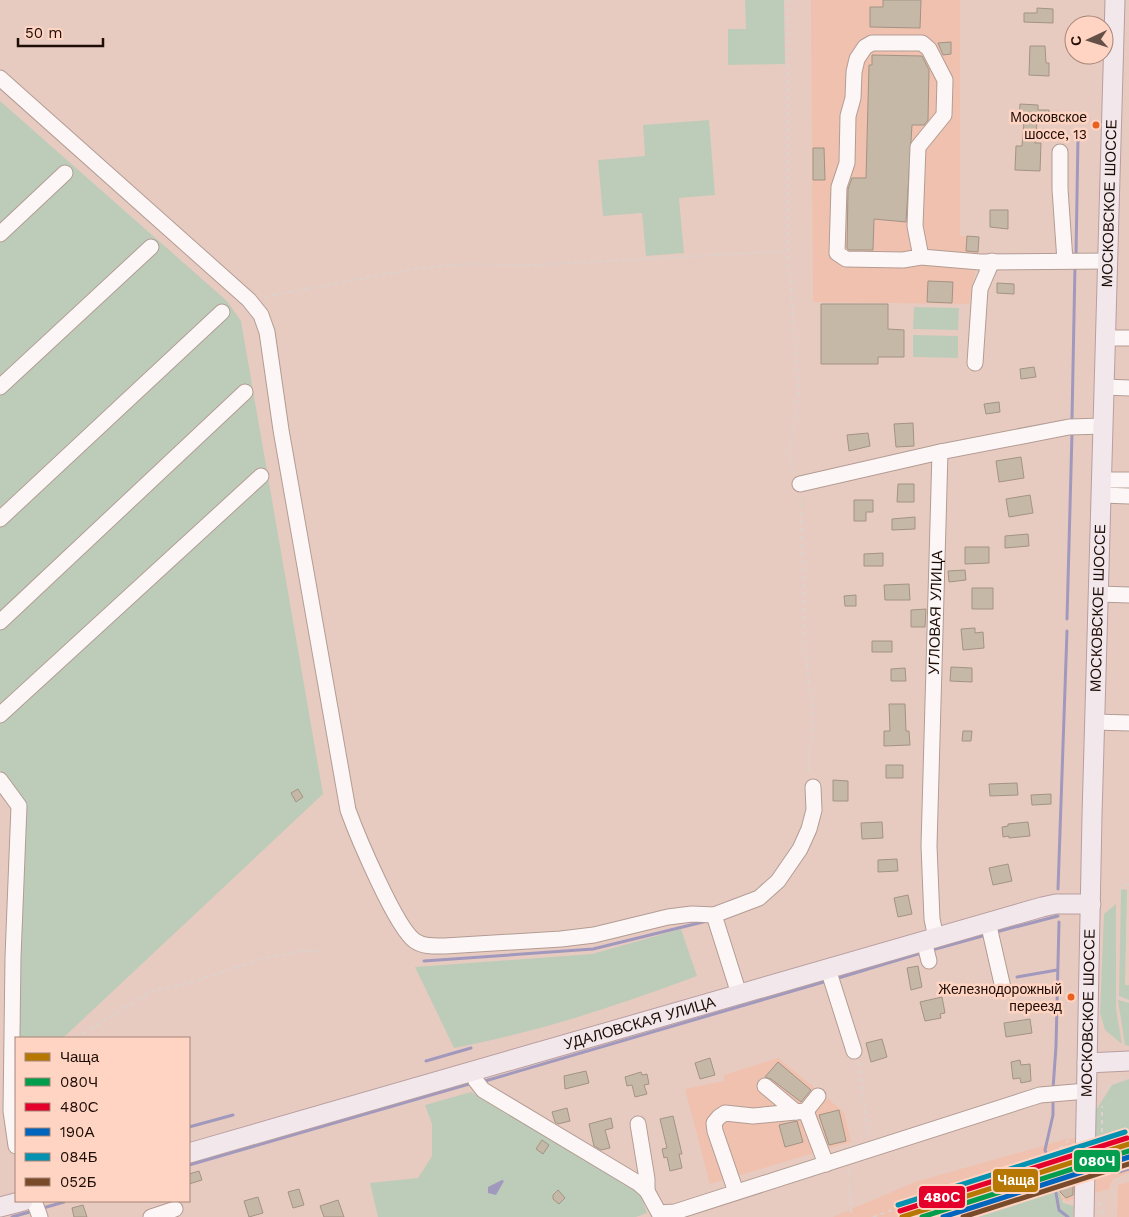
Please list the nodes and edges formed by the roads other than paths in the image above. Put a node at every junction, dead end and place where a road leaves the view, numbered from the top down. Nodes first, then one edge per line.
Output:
1 (1115, 0) edge
2 (0, 78) edge
3 (1060, 152) dead end
4 (65, 172) dead end
5 (0, 234) edge
6 (152, 247) dead end
7 (921, 257) junction
8 (992, 261) junction
9 (1065, 261) junction
10 (1108, 261) junction
11 (222, 312) dead end
12 (1106, 338) junction
13 (1129, 338) edge
14 (975, 363) dead end
15 (0, 387) edge
16 (1105, 387) junction
17 (1129, 388) edge
18 (245, 392) dead end
19 (1104, 426) junction
20 (940, 452) junction
21 (261, 476) dead end
22 (1129, 480) edge
23 (800, 484) road end
24 (1102, 488) junction
25 (1129, 496) edge
26 (0, 519) edge
27 (1099, 594) junction
28 (1129, 595) edge
29 (0, 622) edge
30 (0, 715) edge
31 (1095, 722) junction
32 (1129, 723) edge
33 (0, 780) edge
34 (813, 787) road end
35 (1091, 904) junction
36 (714, 915) junction
37 (988, 922) junction
38 (930, 939) junction
39 (929, 961) dead end
40 (828, 969) junction
41 (1002, 988) dead end
42 (740, 994) junction
43 (854, 1051) road end
44 (1129, 1061) edge
45 (1088, 1063) junction
46 (473, 1071) junction
47 (765, 1086) dead end
48 (1093, 1095) junction
49 (818, 1096) dead end
50 (801, 1111) junction
51 (638, 1124) dead end
52 (15, 1139) edge
53 (190, 1153) edge
54 (826, 1164) junction
55 (647, 1191) junction
56 (736, 1192) junction
57 (19, 1202) edge
58 (34, 1202) edge
59 (0, 1207) edge
60 (175, 1209) dead end
61 (40, 1217) edge
62 (151, 1217) edge
63 (1084, 1217) edge

1 - 10 main road, МОСКОВСКОЕ ШОССЕ
2 - 36 street
3 - 9 street
4 - 5 street
6 - 15 street
7 - 7 street
7 - 8 street
8 - 9 street
8 - 14 street
9 - 10 street
10 - 12 main road, МОСКОВСКОЕ ШОССЕ
11 - 26 street
12 - 13 street
12 - 16 main road, МОСКОВСКОЕ ШОССЕ
16 - 17 street
16 - 19 main road, МОСКОВСКОЕ ШОССЕ
18 - 29 street
19 - 20 street
19 - 24 main road, МОСКОВСКОЕ ШОССЕ
20 - 23 street
20 - 38 street, УГЛОВАЯ УЛИЦА
21 - 30 street
22 - 24 street
24 - 25 street
24 - 27 main road, МОСКОВСКОЕ ШОССЕ
27 - 28 street
27 - 31 main road, МОСКОВСКОЕ ШОССЕ
31 - 32 street
31 - 35 main road, МОСКОВСКОЕ ШОССЕ
33 - 52 street
34 - 36 street
35 - 37 main road, УДАЛОВСКАЯ УЛИЦА
35 - 45 main road, МОСКОВСКОЕ ШОССЕ
36 - 42 street
37 - 38 main road, УДАЛОВСКАЯ УЛИЦА
37 - 41 street
38 - 39 street, УГЛОВАЯ УЛИЦА
38 - 40 main road, УДАЛОВСКАЯ УЛИЦА
40 - 42 main road, УДАЛОВСКАЯ УЛИЦА
40 - 43 street
42 - 46 main road, УДАЛОВСКАЯ УЛИЦА
44 - 45 main road
45 - 48 main road, МОСКОВСКОЕ ШОССЕ
46 - 53 main road, УДАЛОВСКАЯ УЛИЦА
46 - 55 street
47 - 50 street
48 - 54 street
48 - 63 main road, МОСКОВСКОЕ ШОССЕ
49 - 50 street
50 - 54 street
50 - 56 street
51 - 55 street
54 - 56 street
55 - 56 street
57 - 59 main road
58 - 61 street
60 - 62 street

